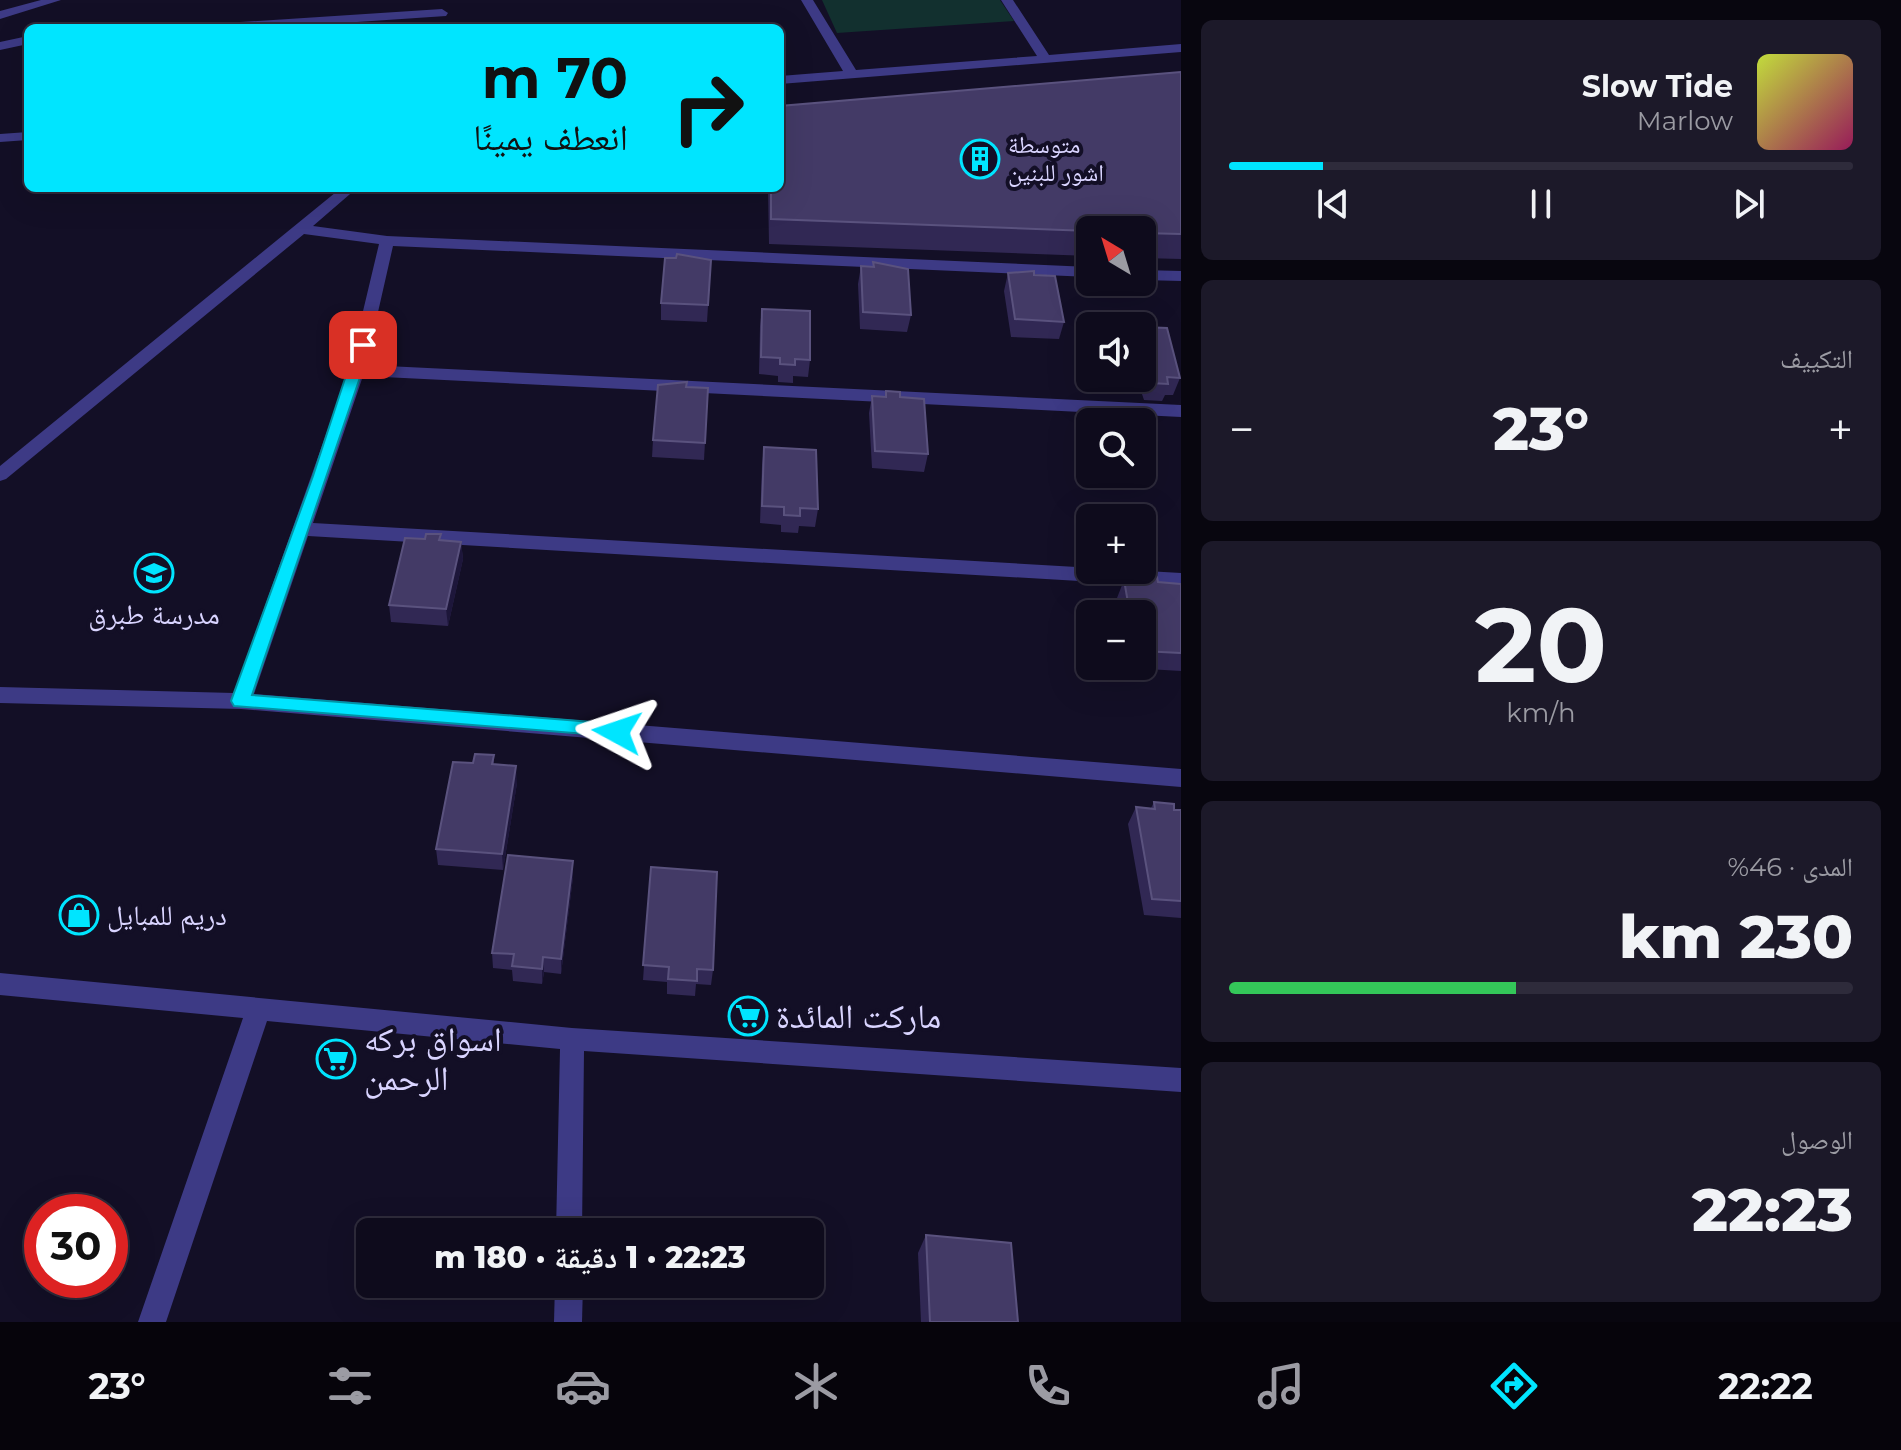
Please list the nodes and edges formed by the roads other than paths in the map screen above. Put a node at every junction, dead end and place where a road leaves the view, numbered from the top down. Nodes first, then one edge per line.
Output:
1 (55, 0) edge
2 (433, 0) edge
3 (807, 0) edge
4 (1007, 0) edge
5 (442, 13) junction
6 (0, 15) edge
7 (272, 24) edge
8 (450, 24) edge
9 (24, 41) edge
10 (0, 46) edge
11 (1181, 48) edge
12 (1046, 60) junction
13 (852, 75) junction
14 (784, 80) edge
15 (24, 136) edge
16 (0, 138) edge
17 (345, 192) edge
18 (302, 229) junction
19 (387, 241) junction
20 (1076, 271) edge
21 (1156, 275) edge
22 (1181, 276) edge
23 (357, 370) junction
24 (1181, 411) edge
25 (0, 475) edge
26 (303, 529) junction
27 (1181, 580) edge
28 (0, 695) edge
29 (241, 701) junction
30 (1181, 778) edge
31 (0, 984) edge
32 (259, 1008) junction
33 (572, 1039) junction
34 (1181, 1080) edge
35 (569, 1218) edge
36 (569, 1298) edge
37 (152, 1322) edge
38 (568, 1322) edge

1 - 6 street
2 - 5 street
3 - 13 street
4 - 12 street
5 - 7 street
5 - 8 street
9 - 10 street
11 - 12 street
12 - 13 street
13 - 14 street
15 - 16 street
17 - 18 street
18 - 19 street
18 - 25 street
19 - 20 street
19 - 23 street
21 - 22 street
23 - 24 street
23 - 26 street
26 - 27 street
26 - 29 street
28 - 29 street
29 - 30 street
31 - 32 street
32 - 33 street
32 - 37 street
33 - 34 street
33 - 35 street
36 - 38 street

